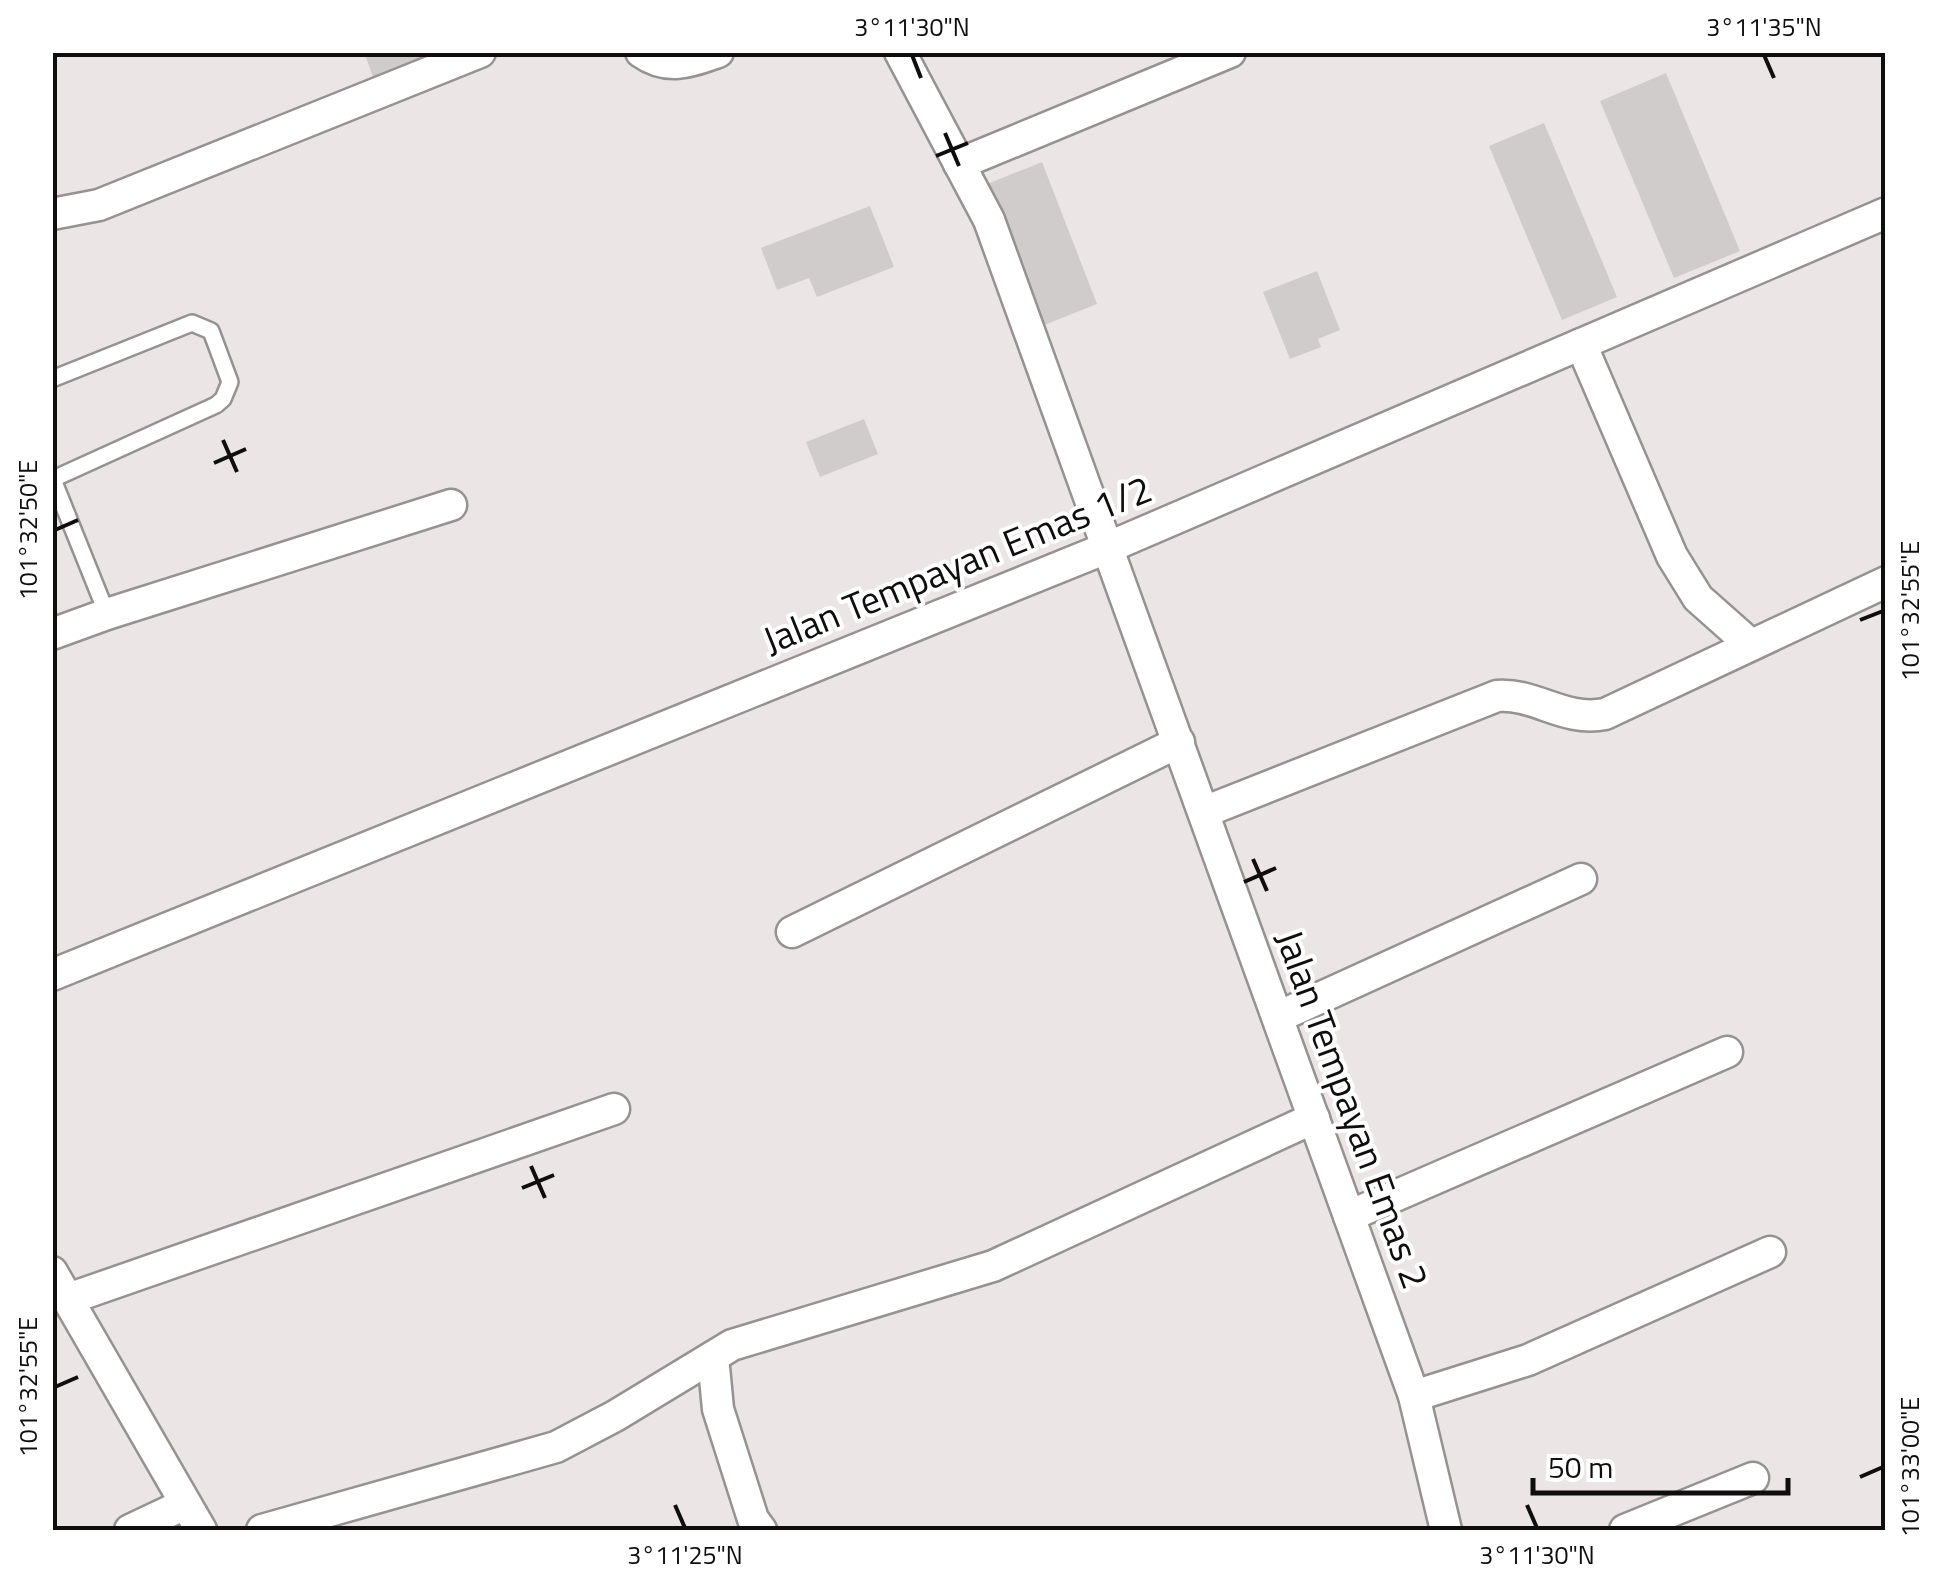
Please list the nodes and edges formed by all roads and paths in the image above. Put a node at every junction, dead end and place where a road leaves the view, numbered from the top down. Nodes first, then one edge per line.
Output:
1 (480, 52) edge
2 (641, 52) edge
3 (718, 52) edge
4 (900, 52) edge
5 (1230, 52) edge
6 (960, 164) junction
7 (52, 214) edge
8 (1885, 215) edge
9 (1581, 344) junction
10 (52, 379) edge
11 (53, 478) edge
12 (451, 505) dead end
13 (1109, 547) junction
14 (1886, 582) edge
15 (107, 614) junction
16 (52, 634) edge
17 (1751, 645) junction
18 (1179, 742) junction
19 (1204, 812) junction
20 (1581, 879) dead end
21 (792, 932) dead end
22 (52, 975) edge
23 (1278, 1017) junction
24 (1727, 1052) dead end
25 (614, 1109) dead end
26 (1314, 1118) junction
27 (1350, 1216) junction
28 (1770, 1252) dead end
29 (52, 1272) edge
30 (68, 1299) junction
31 (713, 1358) junction
32 (1414, 1396) junction
33 (1753, 1478) dead end
34 (193, 1518) edge
35 (130, 1530) edge
36 (262, 1530) edge
37 (761, 1530) edge
38 (1446, 1530) edge
39 (1625, 1530) edge

1 - 7 street
2 - 3 street
4 - 6 street, Jalan Tempayan Emas 2
5 - 6 street
6 - 13 street, Jalan Tempayan Emas 2
8 - 9 street, Jalan Tempayan Emas 1/2
9 - 13 street, Jalan Tempayan Emas 1/2
9 - 17 street
10 - 11 lane
11 - 15 lane
12 - 15 street
13 - 18 street, Jalan Tempayan Emas 2
13 - 22 street, Jalan Tempayan Emas 1/2
14 - 17 street
15 - 16 street
17 - 19 street
18 - 19 street, Jalan Tempayan Emas 2
18 - 21 street
19 - 23 street, Jalan Tempayan Emas 2
20 - 23 street
23 - 26 street, Jalan Tempayan Emas 2
24 - 27 street
25 - 30 street
26 - 27 street, Jalan Tempayan Emas 2
26 - 31 street
27 - 32 street, Jalan Tempayan Emas 2
28 - 32 street
29 - 30 street
30 - 34 street
31 - 36 street
31 - 37 street
32 - 38 street, Jalan Tempayan Emas 2
33 - 39 street
34 - 35 street

